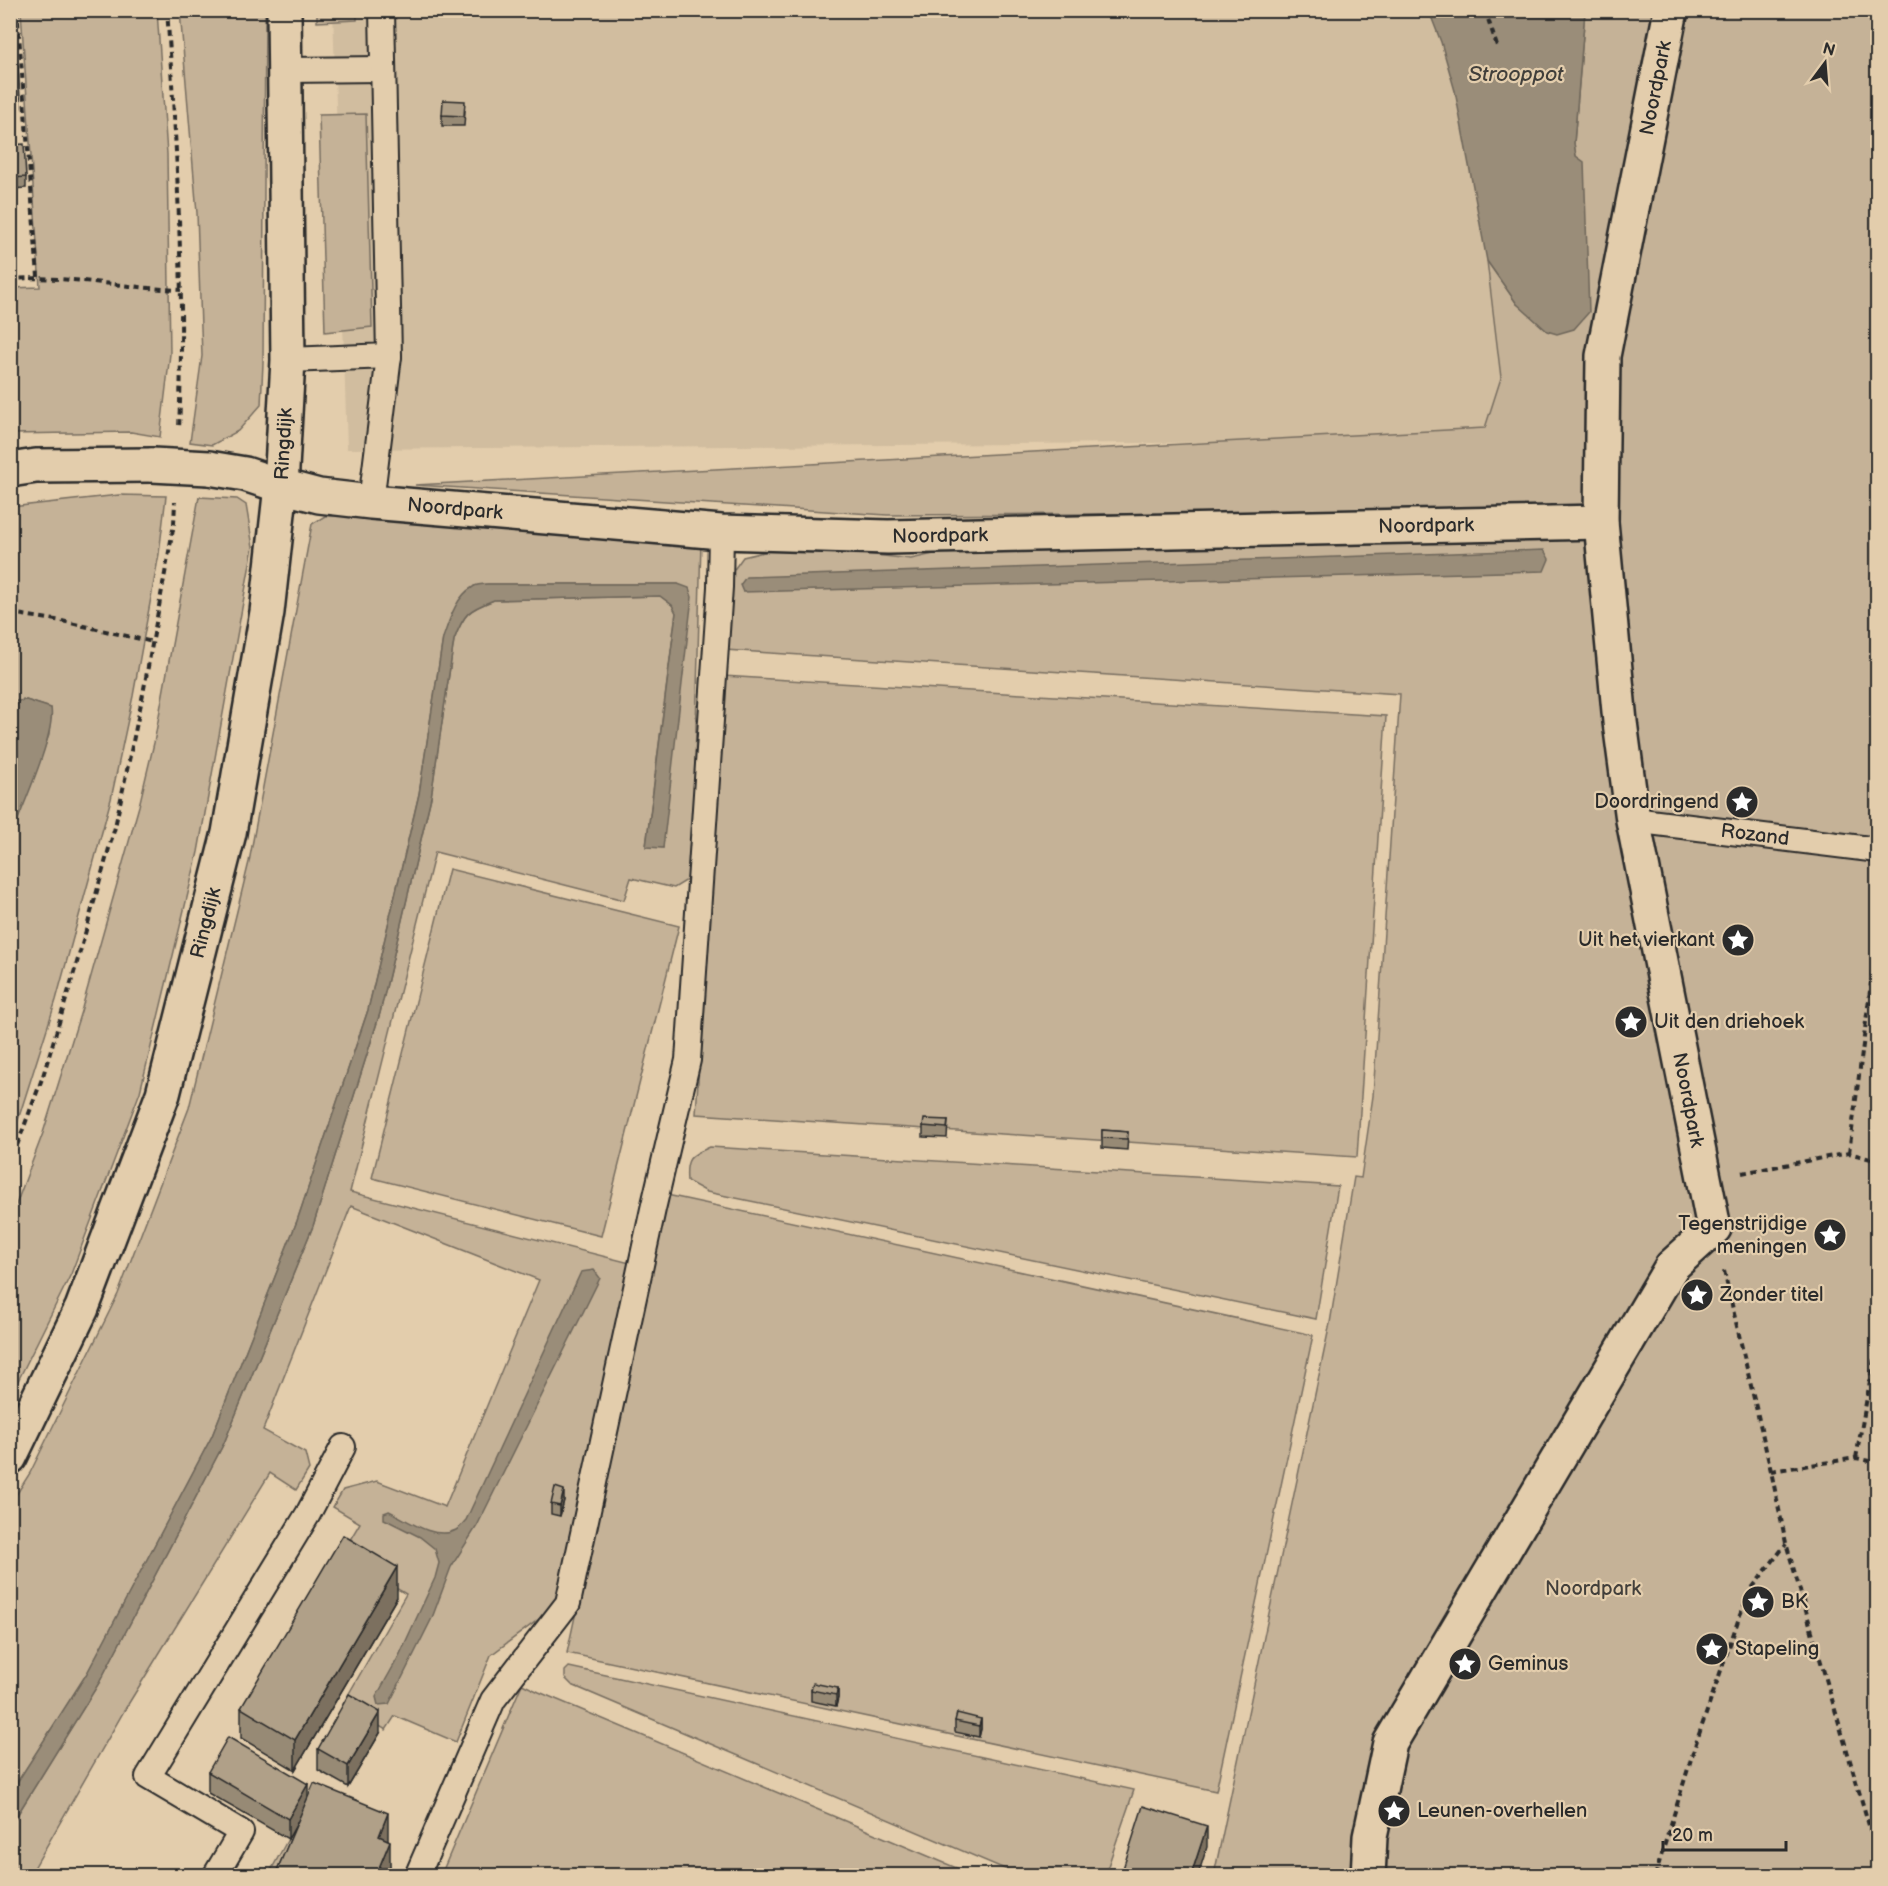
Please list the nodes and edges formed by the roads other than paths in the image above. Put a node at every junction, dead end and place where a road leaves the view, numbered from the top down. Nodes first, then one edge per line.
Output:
1 (284, 10) edge
2 (382, 10) edge
3 (1671, 10) edge
4 (383, 69) junction
5 (285, 70) junction
6 (389, 356) junction
7 (288, 360) junction
8 (10, 470) edge
9 (281, 486) junction
10 (370, 502) junction
11 (1601, 522) junction
12 (721, 532) junction
13 (1633, 820) junction
14 (1878, 850) edge
15 (343, 1448) dead end
16 (10, 1457) edge
17 (215, 1875) edge
18 (417, 1875) edge
19 (1368, 1875) edge

1 - 5 street, Ringdijk
2 - 4 lane
3 - 11 street, Noordpark
4 - 5 lane
4 - 6 lane
5 - 7 street, Ringdijk
6 - 7 lane
6 - 10 lane
7 - 9 street, Ringdijk
8 - 9 street, Noordpark, bridge
9 - 10 street, Noordpark
9 - 16 street, Ringdijk
10 - 12 street, Noordpark
11 - 12 street, Noordpark
11 - 13 street, Noordpark
12 - 18 lane
13 - 14 lane, Rozand
13 - 19 street, Noordpark
15 - 17 lane

